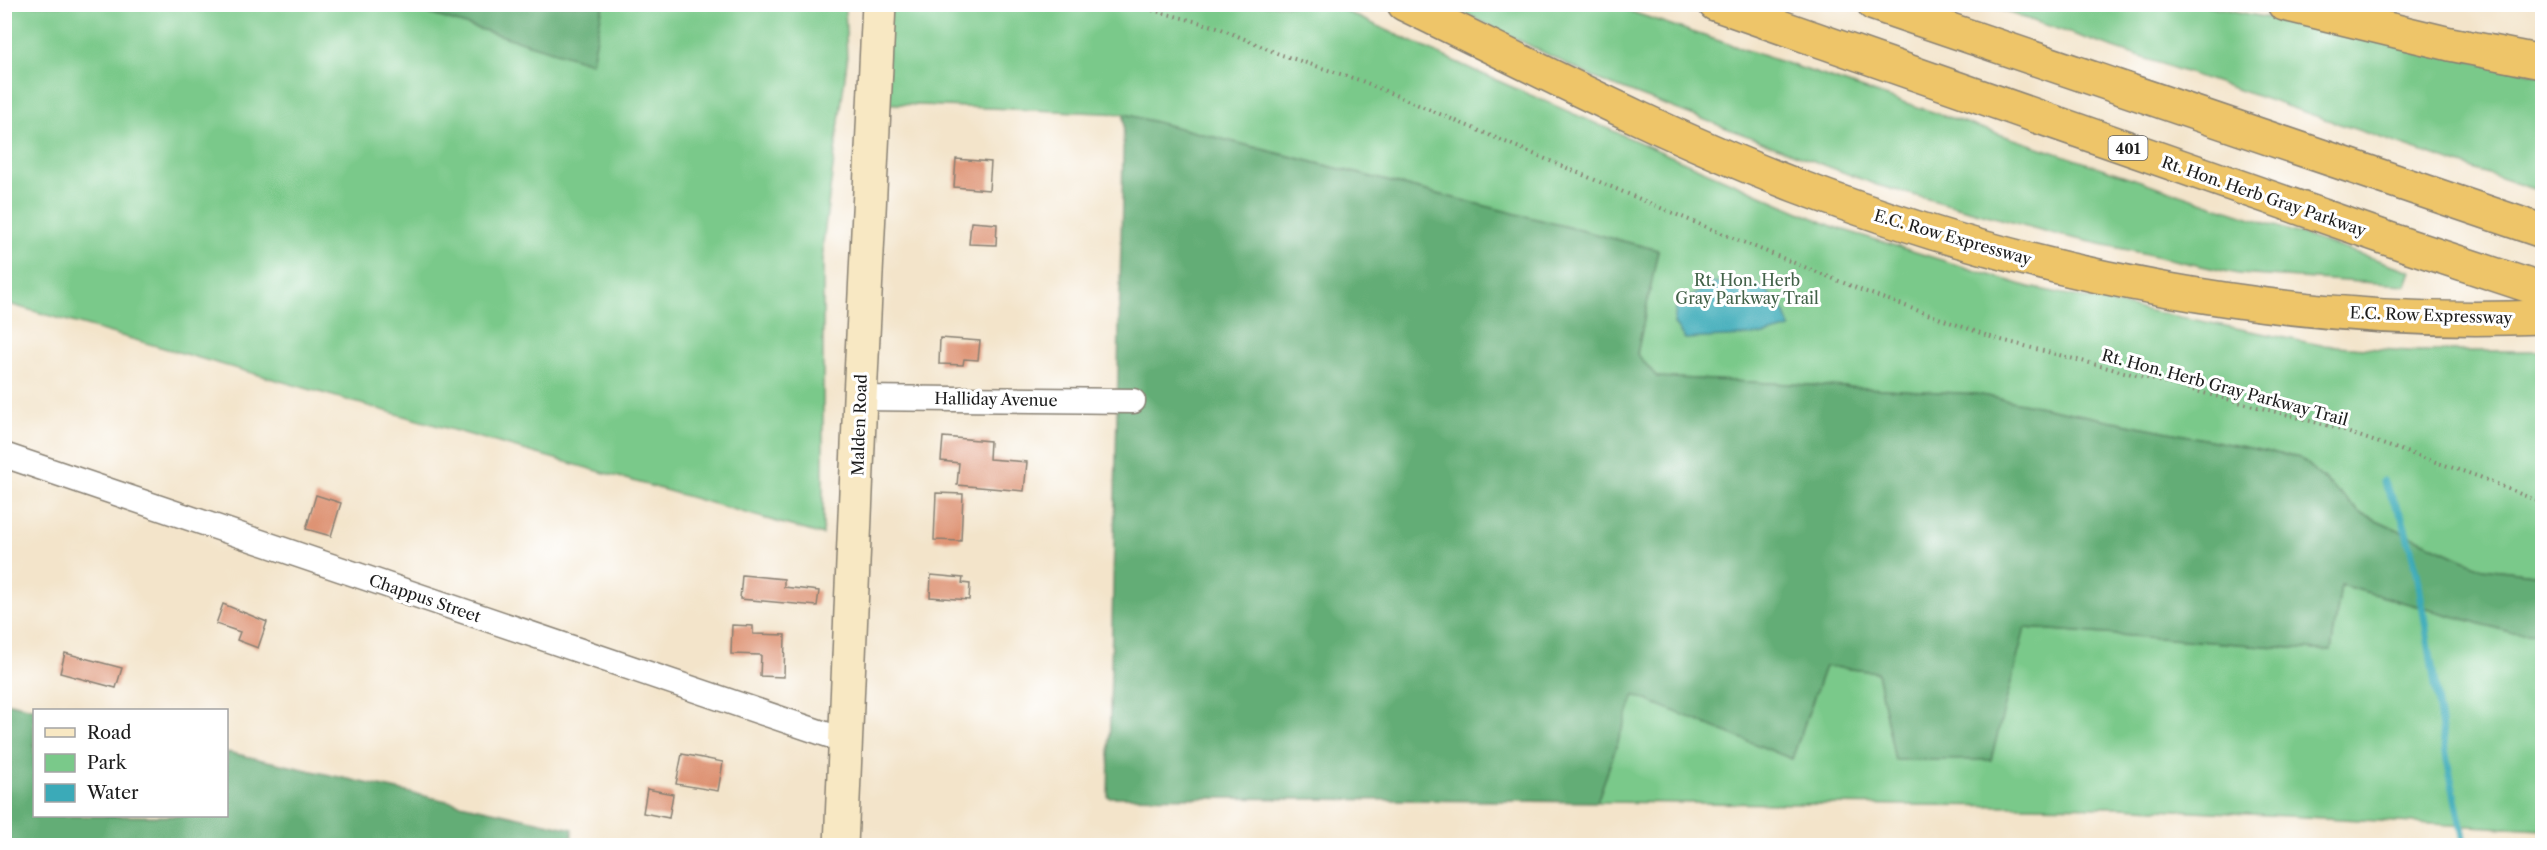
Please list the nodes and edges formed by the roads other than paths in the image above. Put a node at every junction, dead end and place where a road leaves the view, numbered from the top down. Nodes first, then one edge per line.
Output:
1 (879, 4) edge
2 (1404, 4) edge
3 (1715, 4) edge
4 (1874, 4) edge
5 (2284, 4) edge
6 (2450, 44) junction
7 (2542, 51) edge
8 (2542, 62) edge
9 (2542, 231) edge
10 (2542, 290) edge
11 (2542, 317) edge
12 (860, 398) junction
13 (1133, 401) dead end
14 (4, 455) edge
15 (846, 741) junction
16 (841, 846) edge

1 - 12 main road, Malden Road
2 - 11 highway, E.C. Row Expressway
3 - 10 highway, Rt. Hon. Herb Gray Parkway / 401
4 - 9 highway
5 - 6 highway
6 - 7 highway
6 - 8 highway
12 - 13 street, Halliday Avenue
12 - 15 main road, Malden Road
14 - 15 street, Chappus Street
15 - 16 main road, Malden Road

